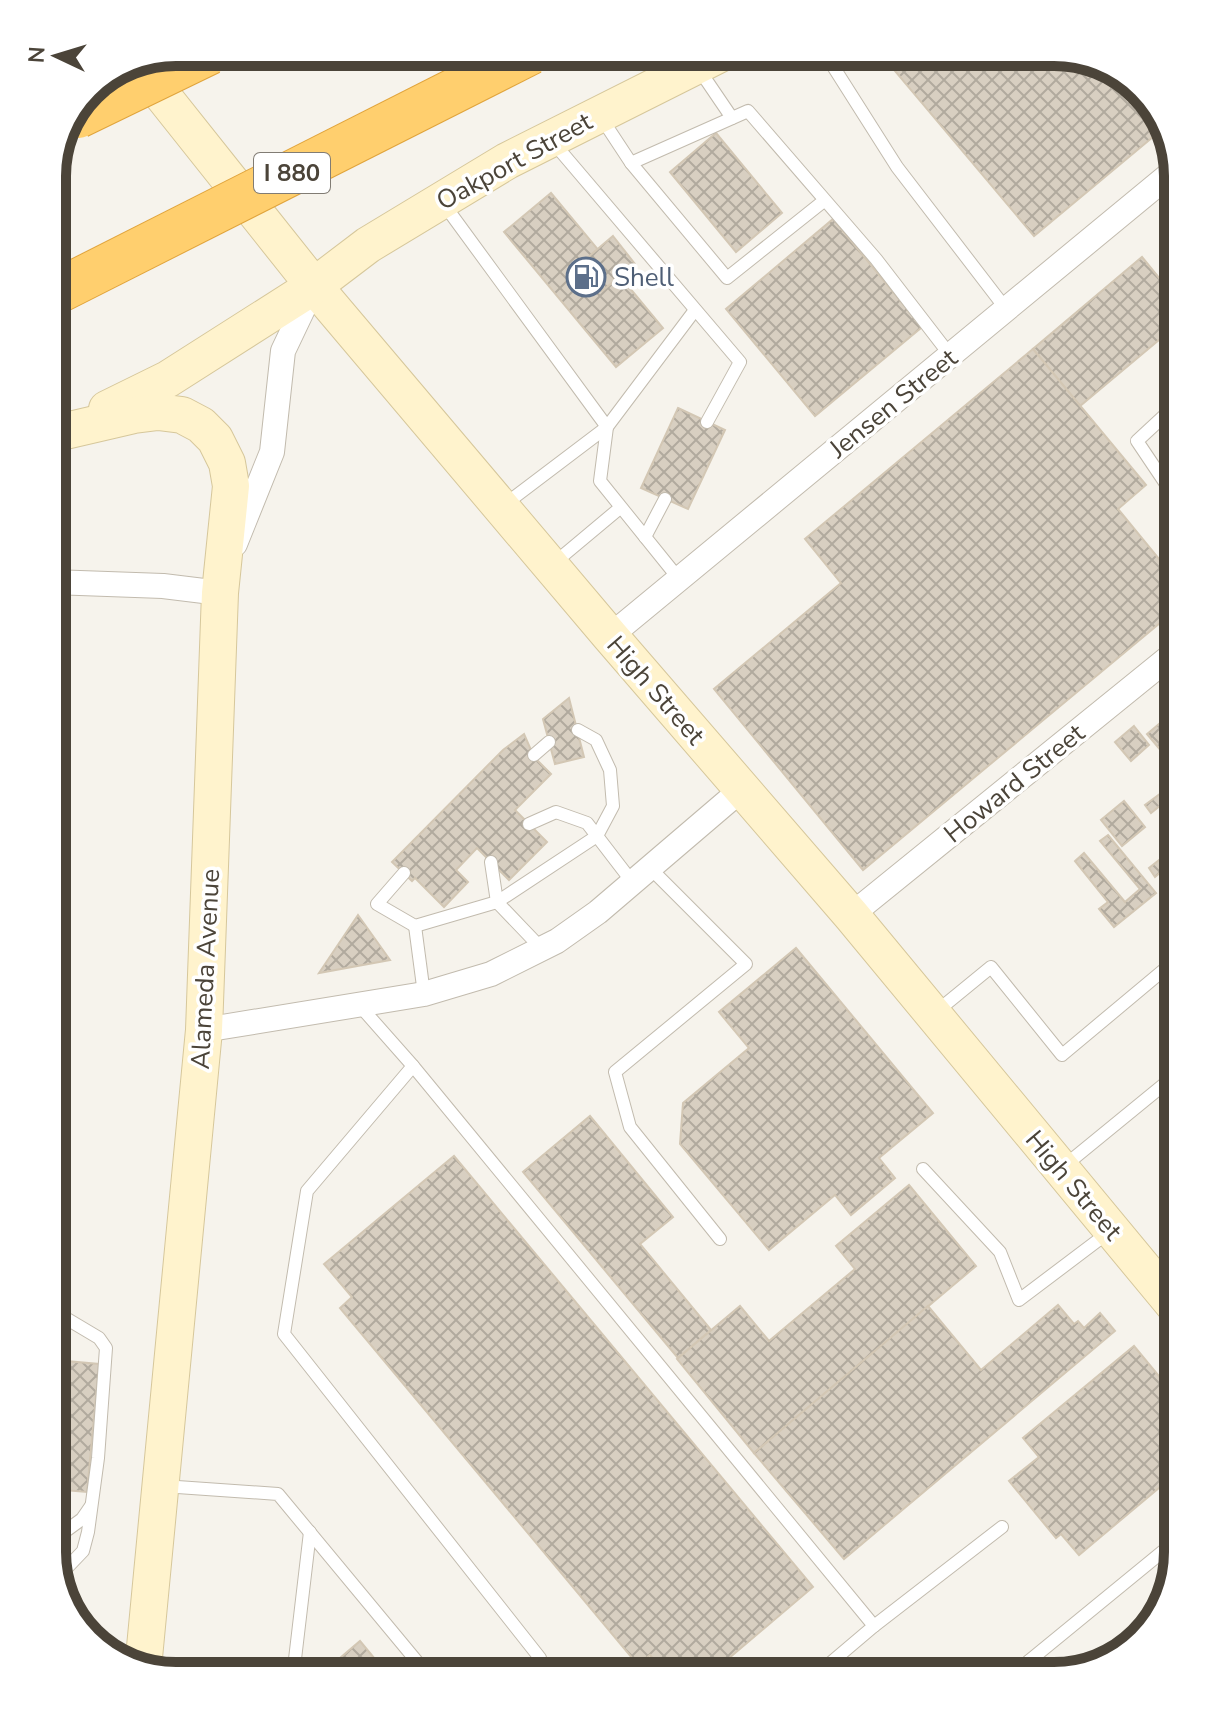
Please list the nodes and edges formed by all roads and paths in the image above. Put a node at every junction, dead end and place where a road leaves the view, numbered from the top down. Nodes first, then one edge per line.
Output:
1 (181, 66) edge
2 (503, 66) edge
3 (696, 66) edge
4 (713, 66) edge
5 (833, 66) edge
6 (143, 71) edge
7 (87, 111) edge
8 (599, 115) junction
9 (732, 118) junction
10 (550, 139) junction
11 (631, 163) junction
12 (1164, 179) edge
13 (825, 200) junction
14 (441, 201) junction
15 (314, 286) junction
16 (66, 287) edge
17 (1006, 309) junction
18 (695, 310) junction
19 (950, 355) junction
20 (1164, 416) edge
21 (707, 422) dead end
22 (607, 427) junction
23 (66, 430) edge
24 (66, 432) edge
25 (1164, 481) edge
26 (665, 499) dead end
27 (501, 507) junction
28 (620, 508) junction
29 (645, 537) junction
30 (550, 566) junction
31 (679, 579) junction
32 (66, 583) edge
33 (220, 593) junction
34 (610, 636) junction
35 (1164, 661) edge
36 (578, 730) dead end
37 (549, 742) dead end
38 (534, 755) dead end
39 (742, 789) junction
40 (529, 824) dead end
41 (597, 836) junction
42 (491, 862) dead end
43 (404, 873) dead end
44 (641, 875) junction
45 (497, 902) junction
46 (851, 915) junction
47 (415, 926) junction
48 (542, 949) junction
49 (1164, 970) edge
50 (424, 994) junction
51 (360, 1006) junction
52 (933, 1015) junction
53 (204, 1030) junction
54 (413, 1066) junction
55 (1164, 1084) edge
56 (923, 1169) dead end
57 (1061, 1169) junction
58 (1112, 1230) junction
59 (720, 1239) dead end
60 (1164, 1293) edge
61 (66, 1318) edge
62 (160, 1486) junction
63 (92, 1505) junction
64 (1002, 1527) dead end
65 (66, 1531) edge
66 (310, 1532) junction
67 (1164, 1550) edge
68 (67, 1568) edge
69 (874, 1626) junction
70 (134, 1653) edge
71 (540, 1658) dead end
72 (1029, 1661) edge
73 (295, 1662) edge
74 (417, 1662) edge
75 (832, 1662) edge

1 - 7 highway, bridge
2 - 16 highway, I 880, bridge
3 - 8 main road, Oakport Street
4 - 9 lane
5 - 17 lane
6 - 15 main road, High Street
8 - 10 main road, Oakport Street
8 - 11 lane
9 - 11 lane
9 - 13 lane
10 - 14 main road, Oakport Street
10 - 18 lane
11 - 13 lane
12 - 17 street, Jensen Street
13 - 19 lane
14 - 15 main road, Oakport Street
14 - 22 lane
15 - 23 main road, Oakport Street
15 - 27 main road, High Street
15 - 33 street, Alameda Avenue
17 - 19 street, Jensen Street
18 - 21 lane
18 - 22 lane
19 - 31 street, Jensen Street
20 - 25 lane
22 - 27 lane
22 - 28 lane
24 - 33 main road
26 - 29 lane
27 - 30 main road, High Street
28 - 29 lane
28 - 30 lane
29 - 31 lane
30 - 34 main road, High Street
31 - 34 street, Jensen Street
32 - 33 street
33 - 53 main road, Alameda Avenue
34 - 39 main road, High Street
35 - 46 street, Howard Street
36 - 41 lane
37 - 38 lane
39 - 44 street
39 - 46 main road, High Street
40 - 41 lane
41 - 44 lane
41 - 45 lane
42 - 45 lane
43 - 47 lane
44 - 48 street
44 - 59 lane
45 - 47 lane
45 - 48 lane
46 - 52 main road, High Street
47 - 50 lane
48 - 50 street
49 - 52 lane
50 - 51 street
51 - 53 street
51 - 54 lane
52 - 57 main road, High Street
53 - 62 main road, Alameda Avenue
54 - 69 lane
54 - 71 lane
55 - 57 lane
56 - 58 lane
57 - 58 main road, High Street
58 - 60 main road, High Street
61 - 63 lane
62 - 66 lane
62 - 70 main road, Alameda Avenue
63 - 65 lane
63 - 68 lane
64 - 69 lane
66 - 73 lane
66 - 74 lane
67 - 72 lane
69 - 75 lane

